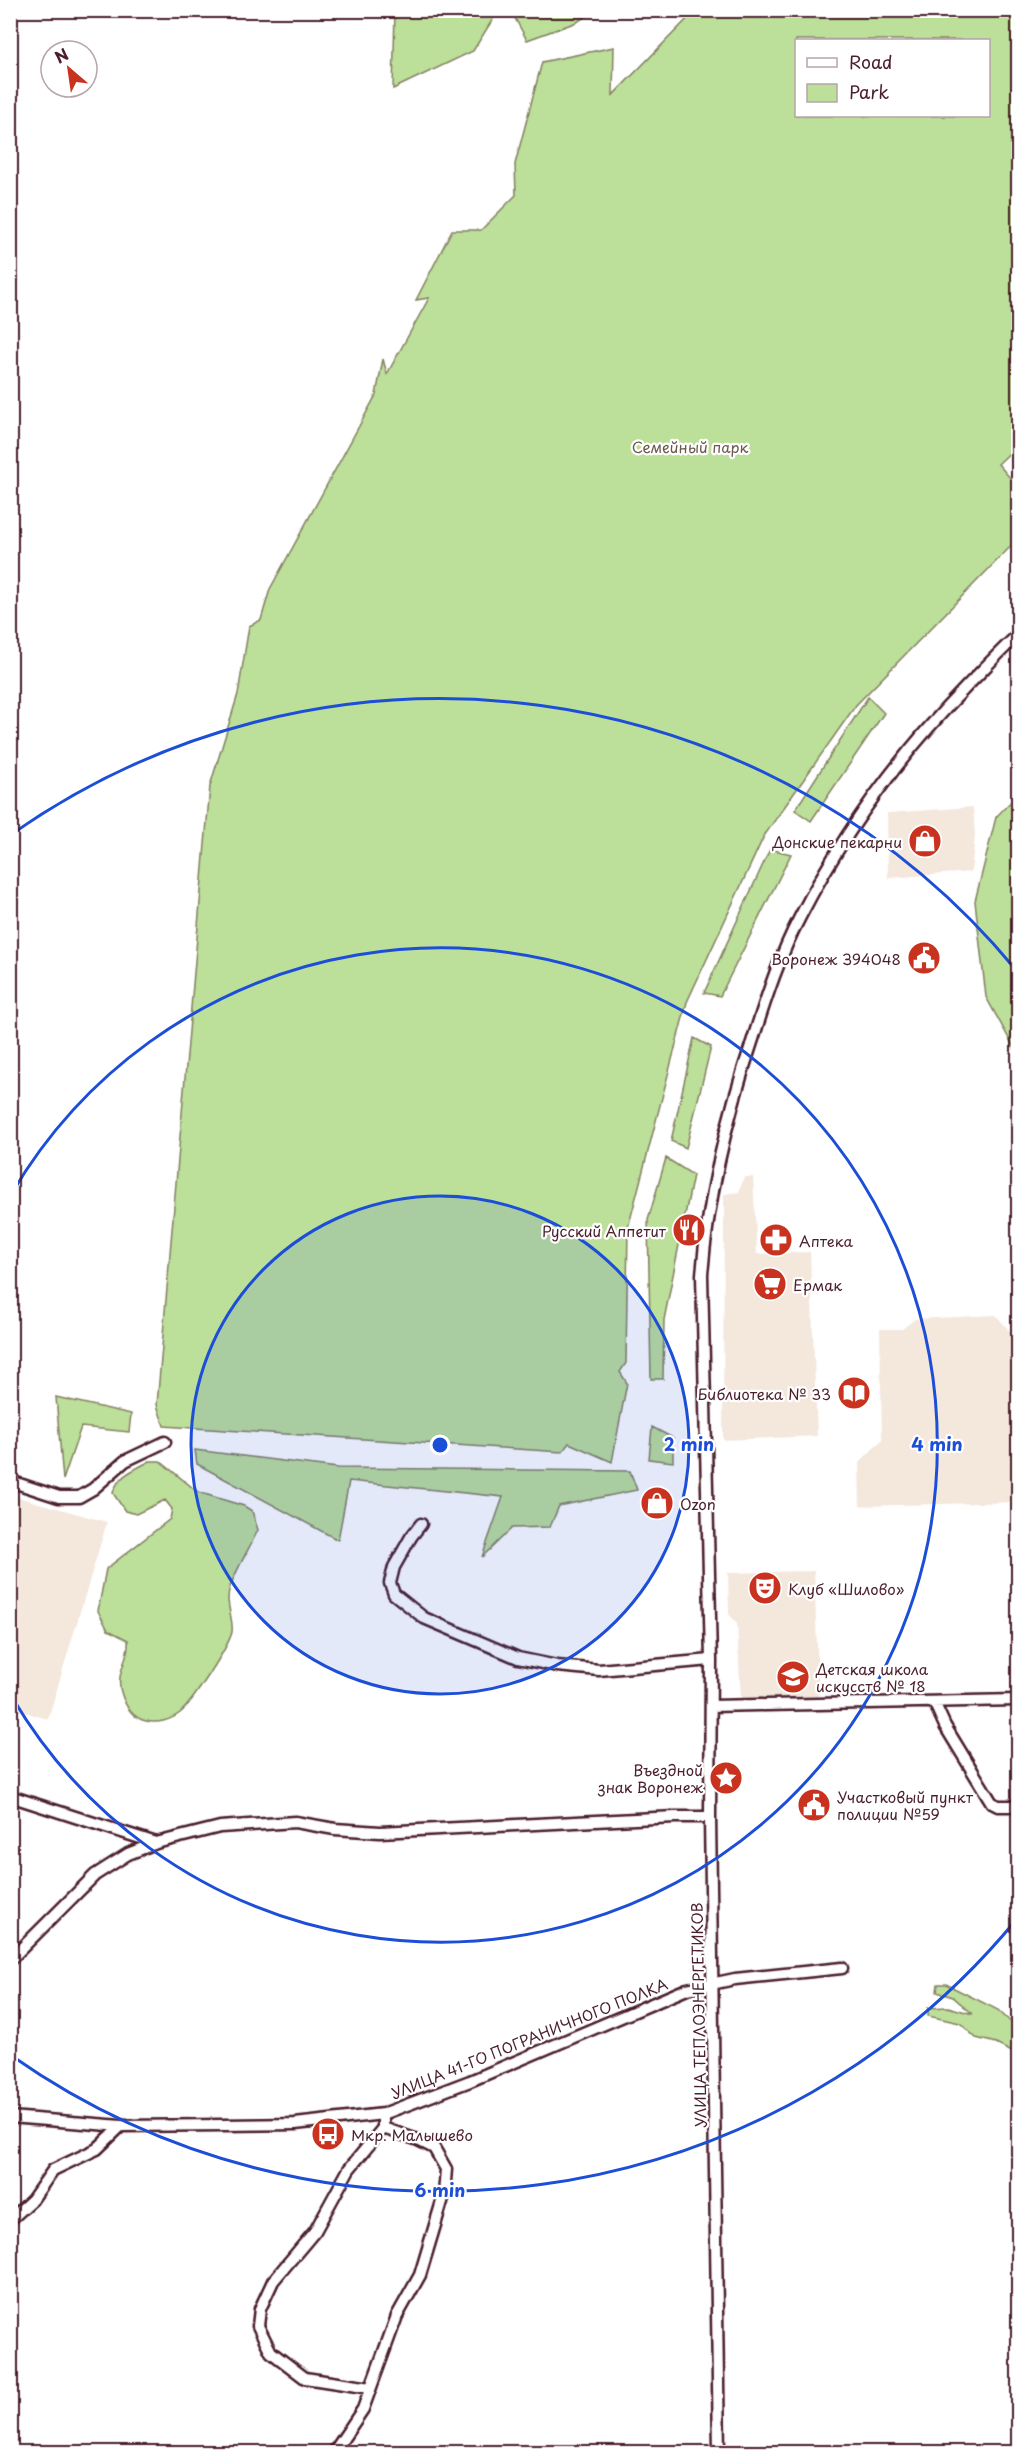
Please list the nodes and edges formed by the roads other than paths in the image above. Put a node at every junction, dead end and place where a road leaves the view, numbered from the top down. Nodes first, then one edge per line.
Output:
1 (1018, 635) edge
2 (165, 1442) dead end
3 (10, 1481) edge
4 (421, 1524) dead end
5 (711, 1660) junction
6 (1018, 1700) edge
7 (934, 1702) junction
8 (711, 1706) junction
9 (10, 1796) edge
10 (1018, 1806) edge
11 (710, 1817) junction
12 (156, 1844) junction
13 (10, 1960) edge
14 (842, 1968) dead end
15 (714, 1983) junction
16 (383, 2114) junction
17 (10, 2117) edge
18 (121, 2126) junction
19 (383, 2128) junction
20 (10, 2220) edge
21 (370, 2388) junction
22 (333, 2452) edge
23 (719, 2452) edge

1 - 5 street, УЛИЦА ТЕПЛОЭНЕРГЕТИКОВ
2 - 3 street
4 - 5 street
5 - 8 street, УЛИЦА ТЕПЛОЭНЕРГЕТИКОВ
6 - 7 street
7 - 8 street
7 - 10 street
8 - 11 street, УЛИЦА ТЕПЛОЭНЕРГЕТИКОВ
9 - 12 street
11 - 12 street
11 - 15 street, УЛИЦА ТЕПЛОЭНЕРГЕТИКОВ
12 - 13 street
14 - 15 street, УЛИЦА 41-ГО ПОГРАНИЧНОГО ПОЛКА
15 - 16 street, УЛИЦА 41-ГО ПОГРАНИЧНОГО ПОЛКА
15 - 23 street, УЛИЦА ТЕПЛОЭНЕРГЕТИКОВ
16 - 18 street, УЛИЦА 41-ГО ПОГРАНИЧНОГО ПОЛКА
16 - 19 street
17 - 18 street, УЛИЦА 41-ГО ПОГРАНИЧНОГО ПОЛКА
18 - 20 street
19 - 21 street
19 - 21 street
21 - 22 street

